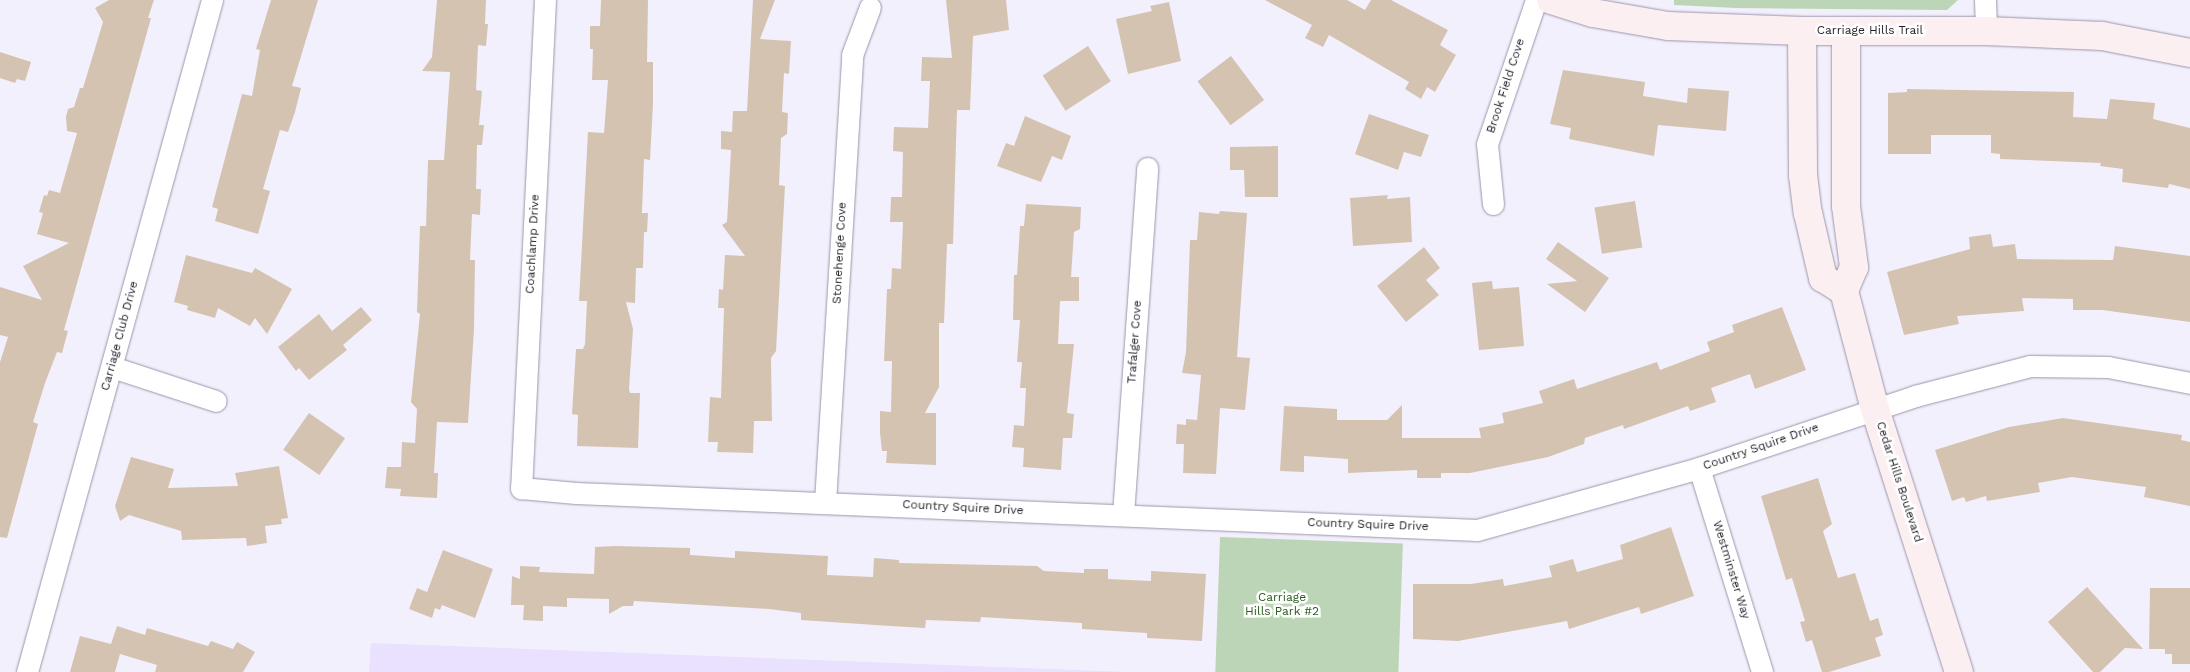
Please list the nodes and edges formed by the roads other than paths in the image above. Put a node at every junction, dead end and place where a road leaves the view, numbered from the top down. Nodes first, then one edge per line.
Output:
1 (212, 0) edge
2 (545, 0) edge
3 (1536, 0) edge
4 (1551, 0) edge
5 (1985, 0) edge
6 (870, 7) dead end
7 (1802, 31) junction
8 (1846, 31) junction
9 (1986, 31) junction
10 (2190, 53) edge
11 (1147, 168) dead end
12 (1493, 204) dead end
13 (1844, 291) junction
14 (112, 366) junction
15 (2190, 383) edge
16 (216, 401) dead end
17 (1875, 409) junction
18 (1699, 468) junction
19 (521, 488) joint
20 (825, 502) junction
21 (1123, 515) junction
22 (27, 672) edge
23 (1762, 672) edge
24 (1959, 672) edge

1 - 14 street, Carriage Club Drive
2 - 19 street, Coachlamp Drive
3 - 12 street, Brook Field Cove
4 - 7 street, Carriage Hills Trail
5 - 9 street
6 - 20 street, Stonehenge Cove
7 - 8 street, Carriage Hills Trail
7 - 13 street
8 - 9 street, Carriage Hills Trail
8 - 13 street
9 - 10 street, Carriage Hills Trail
11 - 21 street, Trafalger Cove
13 - 17 street, Cedar Hills Boulevard
14 - 16 street
14 - 22 street, Carriage Club Drive
15 - 17 street, Country Squire Drive
17 - 18 street, Country Squire Drive
17 - 24 street, Cedar Hills Boulevard
18 - 21 street, Country Squire Drive
18 - 23 street, Westminster Way
19 - 20 street, Country Squire Drive
20 - 21 street, Country Squire Drive

